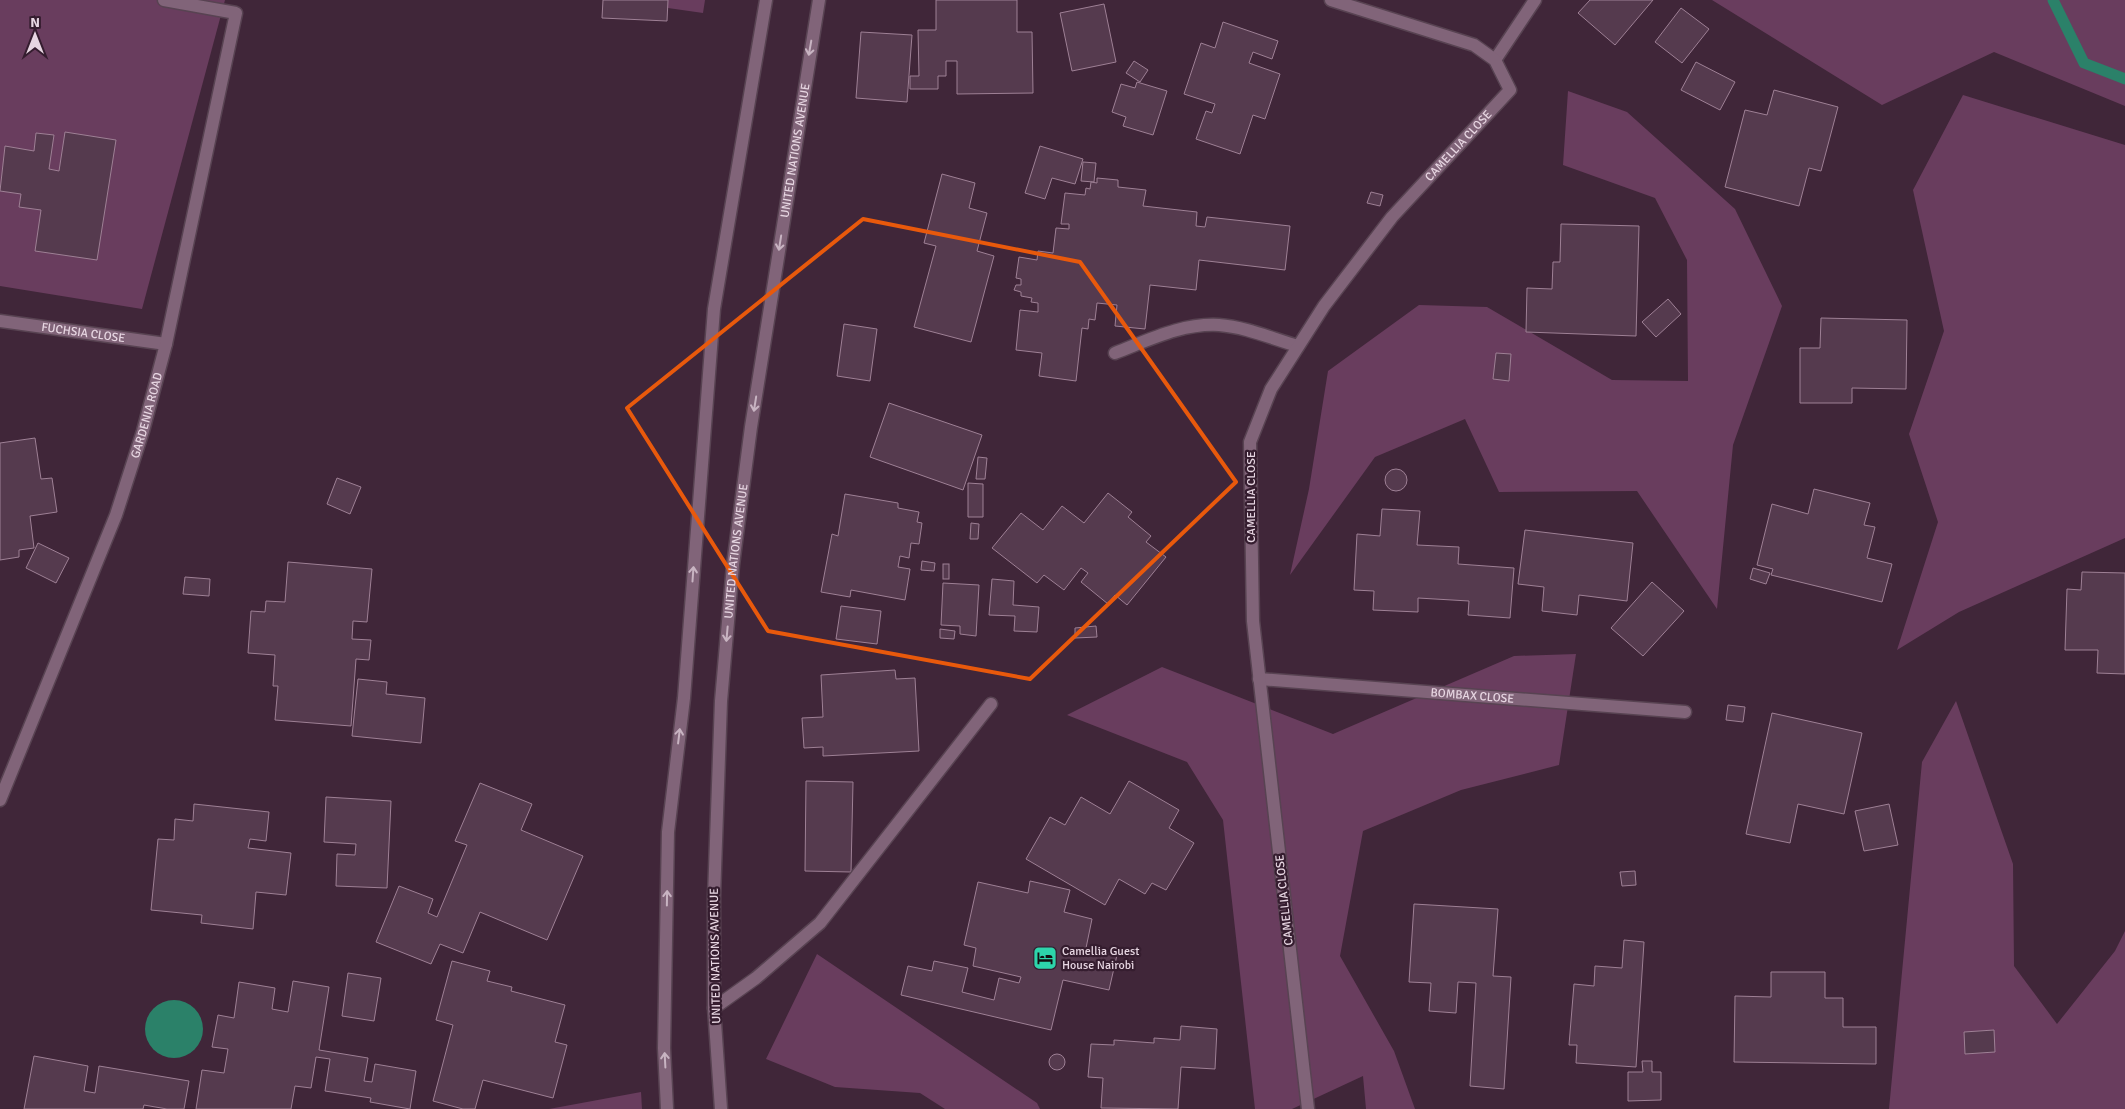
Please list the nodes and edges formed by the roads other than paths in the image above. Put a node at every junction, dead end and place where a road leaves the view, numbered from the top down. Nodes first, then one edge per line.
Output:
1 (164, 0) edge
2 (766, 0) edge
3 (819, 0) edge
4 (1331, 0) edge
5 (1535, 0) edge
6 (1494, 60) junction
7 (0, 320) edge
8 (166, 344) junction
9 (1298, 346) junction
10 (1115, 353) dead end
11 (1259, 679) junction
12 (991, 704) dead end
13 (1686, 712) dead end
14 (0, 800) edge
15 (714, 1008) junction
16 (668, 1109) edge
17 (721, 1109) edge
18 (1308, 1109) edge

1 - 8 street, GARDENIA ROAD
16 -> 2 street
3 -> 15 street, UNITED NATIONS AVENUE
4 - 6 street, CAMELLIA CLOSE
5 - 6 street
6 - 9 street, CAMELLIA CLOSE
7 - 8 street, FUCHSIA CLOSE
8 - 14 street, GARDENIA ROAD
9 - 10 street
9 - 11 street, CAMELLIA CLOSE
11 - 13 street, BOMBAX CLOSE
11 - 18 street, CAMELLIA CLOSE
12 - 15 street
15 - 17 street, UNITED NATIONS AVENUE

